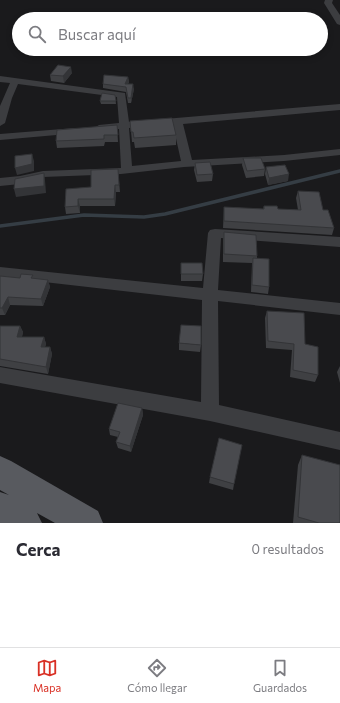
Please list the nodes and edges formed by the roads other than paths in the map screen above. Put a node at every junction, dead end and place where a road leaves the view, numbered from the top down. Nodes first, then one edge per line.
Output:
1 (329, 0) edge
2 (340, 22) edge
3 (0, 79) edge
4 (15, 82) junction
5 (3, 98) edge
6 (340, 107) edge
7 (177, 122) junction
8 (0, 123) edge
9 (124, 126) junction
10 (0, 137) edge
11 (340, 152) edge
12 (187, 164) junction
13 (127, 170) junction
14 (0, 182) edge
15 (340, 242) edge
16 (0, 272) edge
17 (210, 294) junction
18 (340, 309) edge
19 (0, 375) edge
20 (210, 412) junction
21 (340, 441) edge
22 (0, 472) edge
23 (0, 508) edge
24 (25, 523) edge
25 (86, 523) edge

1 - 2 street
3 - 4 street
4 - 5 street
4 - 9 street
5 - 8 street
6 - 7 street
7 - 9 street
7 - 12 street
9 - 10 street
9 - 13 street
11 - 12 street
12 - 13 street
13 - 14 street
15 - 17 street
16 - 17 street
17 - 18 street
17 - 20 street
19 - 20 street
20 - 21 street
22 - 25 main road
23 - 24 main road

